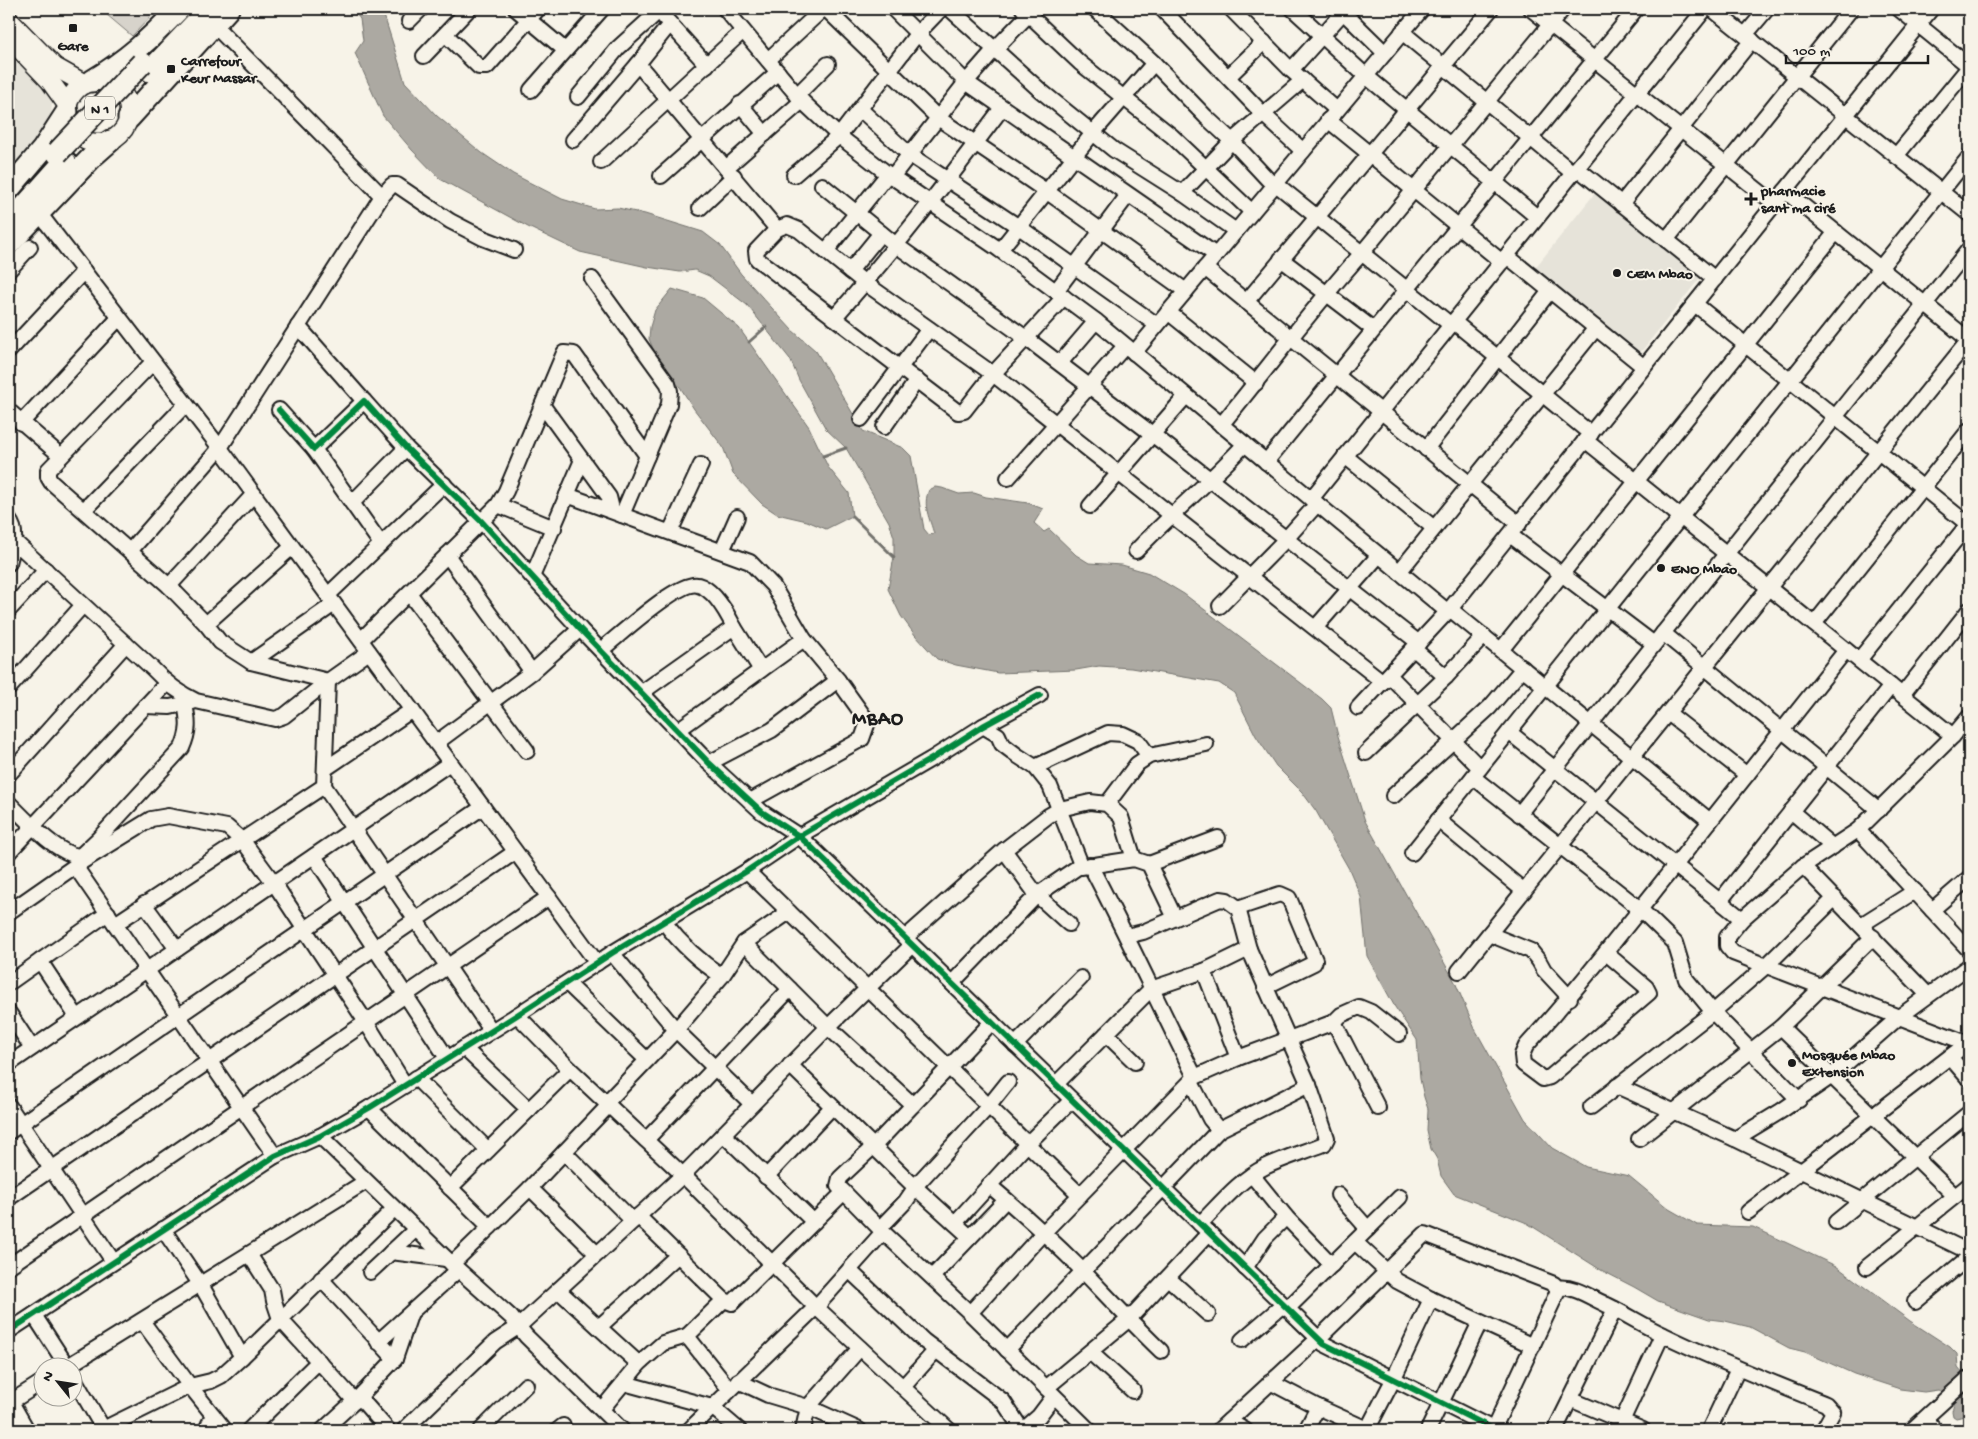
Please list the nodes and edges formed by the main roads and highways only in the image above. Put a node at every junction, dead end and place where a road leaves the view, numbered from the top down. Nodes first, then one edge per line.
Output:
1 (179, 9) edge
2 (194, 9) edge
3 (228, 9) edge
4 (211, 17) edge
5 (9, 20) edge
6 (9, 38) edge
7 (146, 67) junction
8 (88, 83) junction
9 (67, 109) junction
10 (129, 118) junction
11 (110, 141) junction
12 (61, 157) junction
13 (9, 189) edge
14 (9, 206) edge
15 (9, 224) edge
16 (9, 244) edge

1 - 8 highway
2 - 7 highway, N 1
3 - 4 highway
4 - 7 highway, N 1
4 - 10 highway
5 - 8 main road
6 - 9 main road
7 - 12 highway, N 1
8 - 9 main road
8 - 10 main road
9 - 11 main road
9 - 13 highway
10 - 11 main road
11 - 16 highway
12 - 14 highway, N 1
12 - 15 highway, N 1

